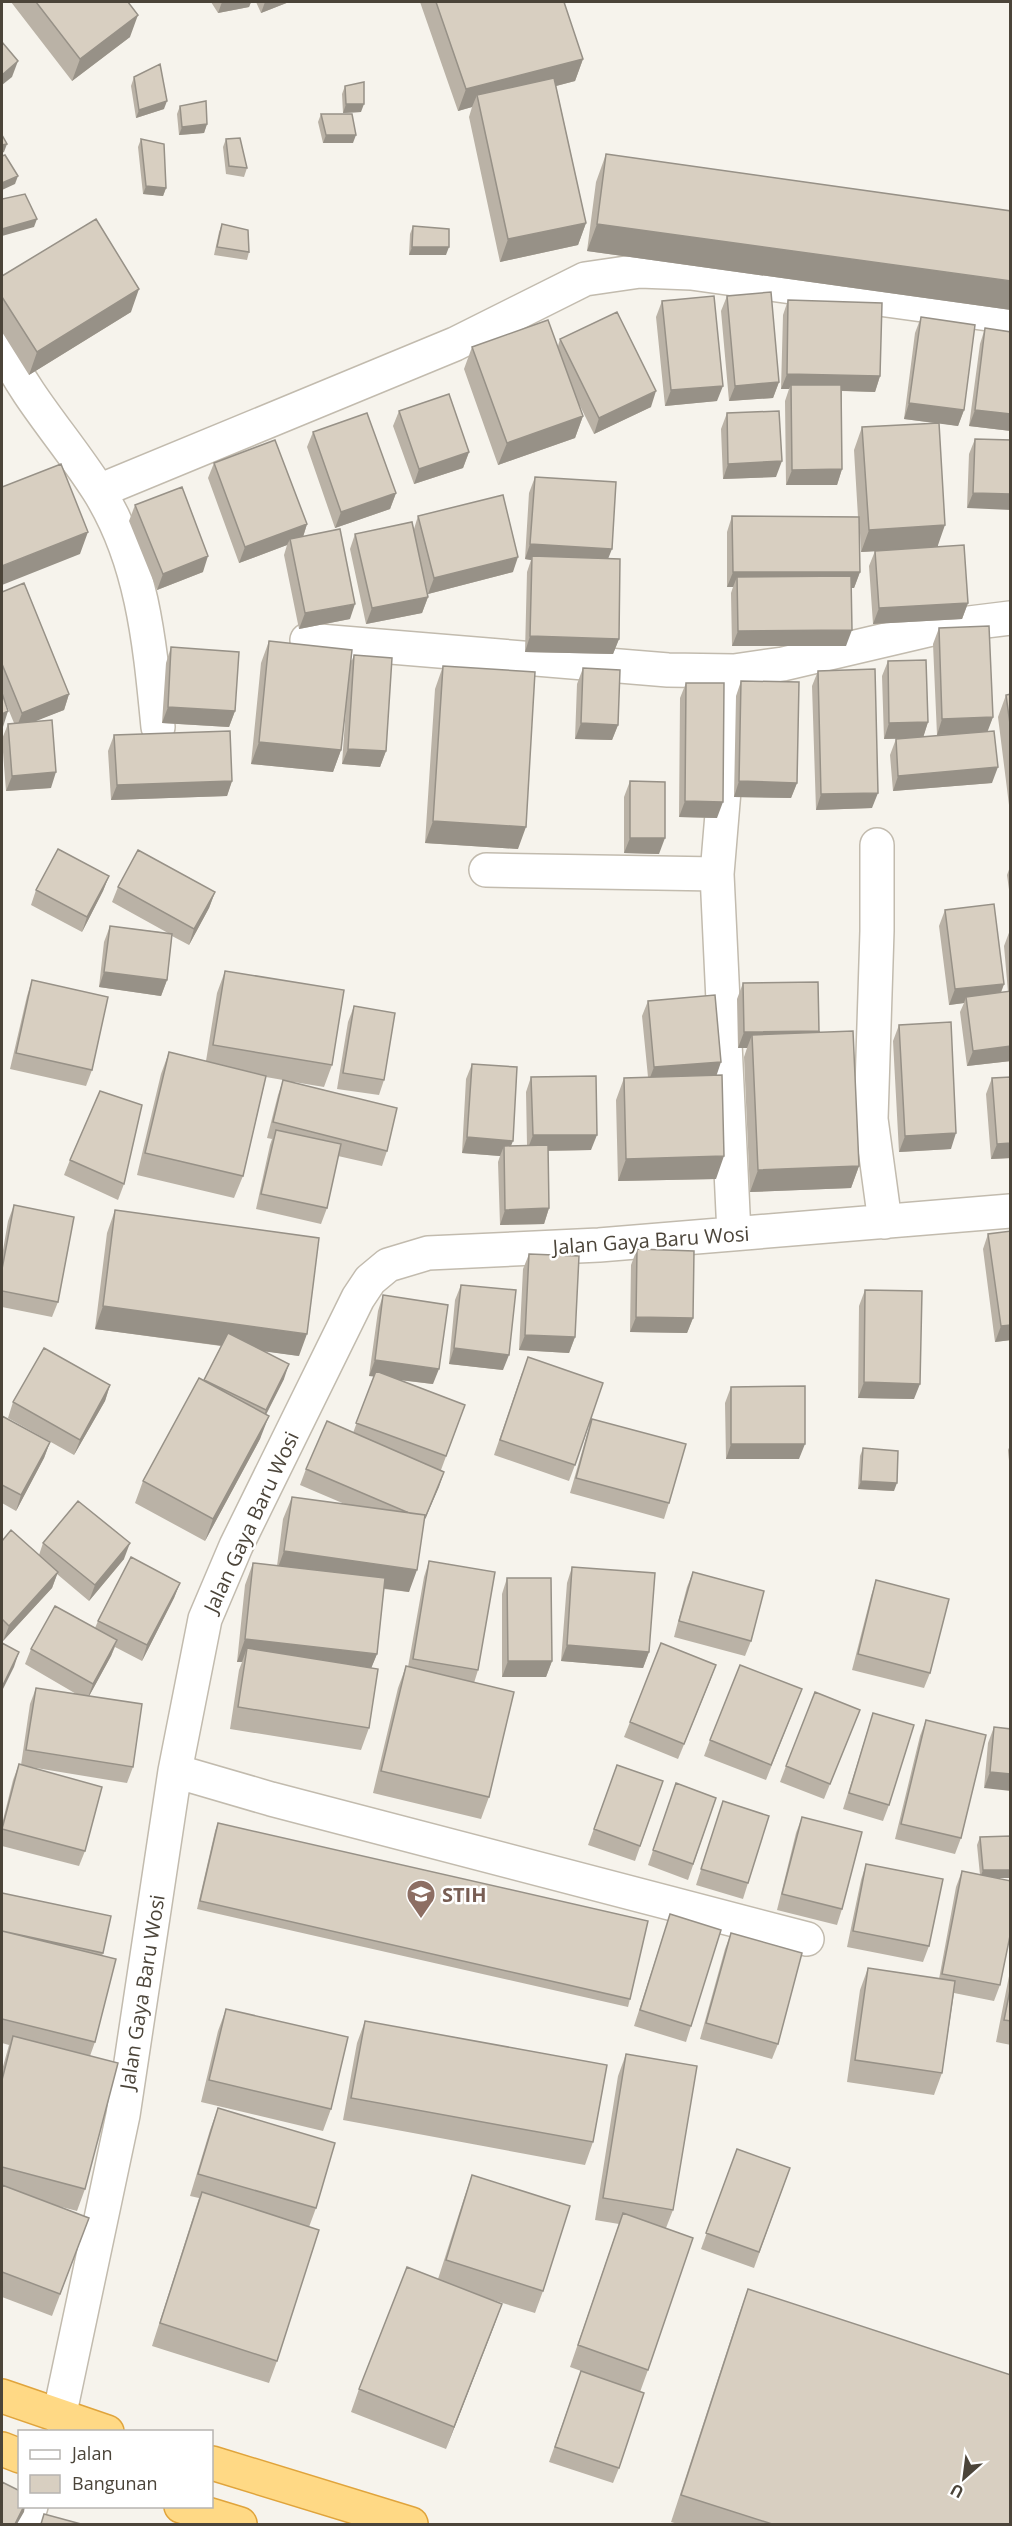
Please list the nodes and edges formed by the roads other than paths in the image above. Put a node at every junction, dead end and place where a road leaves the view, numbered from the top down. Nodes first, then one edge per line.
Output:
1 (1011, 317) edge
2 (2, 346) edge
3 (99, 491) junction
4 (1011, 618) edge
5 (307, 640) dead end
6 (734, 671) junction
7 (158, 727) dead end
8 (877, 845) dead end
9 (486, 870) dead end
10 (717, 874) junction
11 (1011, 1211) edge
12 (885, 1222) junction
13 (734, 1234) junction
14 (175, 1771) junction
15 (807, 1939) dead end
16 (2, 2396) edge
17 (59, 2417) junction
18 (101, 2430) edge
19 (2, 2449) edge
20 (18, 2455) edge
21 (213, 2463) edge
22 (30, 2508) edge
23 (188, 2508) edge
24 (25, 2524) edge
25 (240, 2524) edge
26 (411, 2524) edge

1 - 3 street
2 - 3 street
3 - 7 street
4 - 6 street
5 - 6 street
6 - 10 street
8 - 12 street
9 - 10 street
10 - 13 street
11 - 12 street, Jalan Gaya Baru Wosi
12 - 13 street, Jalan Gaya Baru Wosi
13 - 14 street, Jalan Gaya Baru Wosi
14 - 15 street
14 - 17 street, Jalan Gaya Baru Wosi
16 - 17 highway
17 - 18 highway
19 - 20 highway
21 - 26 highway
22 - 24 street
23 - 25 highway

